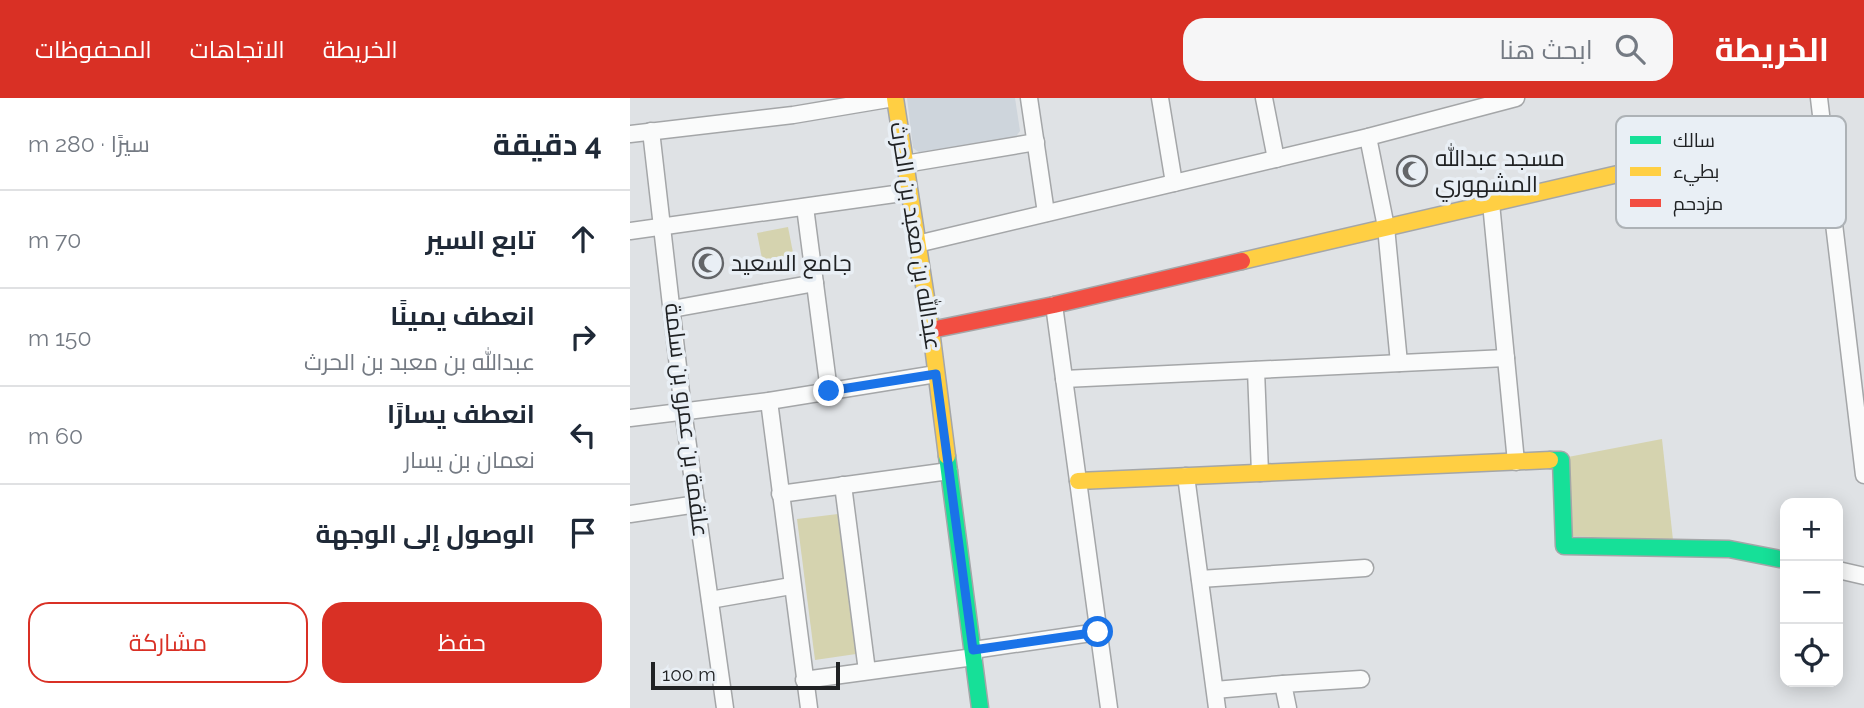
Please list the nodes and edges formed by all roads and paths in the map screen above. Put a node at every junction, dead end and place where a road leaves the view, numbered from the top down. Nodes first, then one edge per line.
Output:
1 (790, 98) edge
2 (895, 98) edge
3 (1029, 98) edge
4 (1160, 98) edge
5 (1264, 98) edge
6 (1516, 98) edge
7 (1819, 98) edge
8 (793, 115) junction
9 (1822, 116) edge
10 (651, 131) junction
11 (630, 134) edge
12 (1368, 137) junction
13 (1036, 142) junction
14 (1276, 159) junction
15 (905, 164) junction
16 (1616, 174) edge
17 (1174, 183) junction
18 (909, 192) junction
19 (1491, 203) junction
20 (805, 207) junction
21 (1046, 213) junction
22 (663, 227) junction
23 (1386, 227) junction
24 (1836, 228) edge
25 (630, 231) edge
26 (917, 244) junction
27 (815, 283) junction
28 (1054, 304) junction
29 (672, 309) junction
30 (931, 330) junction
31 (1506, 358) junction
32 (1399, 363) junction
33 (1256, 370) junction
34 (936, 374) junction
35 (1064, 379) junction
36 (829, 391) junction
37 (769, 401) junction
38 (683, 410) junction
39 (630, 418) edge
40 (1516, 462) junction
41 (949, 471) junction
42 (1260, 473) junction
43 (1864, 475) edge
44 (1186, 477) junction
45 (1078, 481) junction
46 (843, 485) junction
47 (780, 494) junction
48 (697, 504) junction
49 (630, 514) edge
50 (1780, 558) edge
51 (1365, 568) dead end
52 (1843, 571) edge
53 (1864, 576) edge
54 (1200, 579) junction
55 (792, 586) junction
56 (710, 600) junction
57 (1098, 632) junction
58 (973, 653) junction
59 (867, 671) junction
60 (1361, 679) dead end
61 (804, 680) junction
62 (1283, 684) junction
63 (1215, 690) junction
64 (725, 708) edge
65 (809, 708) edge
66 (980, 708) edge
67 (1109, 708) edge
68 (1217, 708) edge
69 (1288, 708) edge

1 - 8 street
2 - 8 street
2 - 15 street, عبدالله بن معبد بن الحرث
3 - 13 street
4 - 17 street
5 - 14 street
6 - 12 street
7 - 9 street
8 - 10 street
10 - 11 street
10 - 22 street, علقمة بن عمرو بن سلمة
12 - 14 street
12 - 23 street
13 - 15 street
13 - 21 street
14 - 17 street
15 - 18 street, عبدالله بن معبد بن الحرث
16 - 19 street
17 - 21 street
18 - 20 street
18 - 26 street, عبدالله بن معبد بن الحرث
19 - 23 street
19 - 31 street
20 - 22 street
20 - 27 street
21 - 26 street
22 - 25 street
22 - 29 street, علقمة بن عمرو بن سلمة
23 - 28 street
23 - 32 street
24 - 43 street
26 - 30 street, عبدالله بن معبد بن الحرث
27 - 29 street
27 - 36 street
28 - 30 street
28 - 35 street
29 - 38 street, علقمة بن عمرو بن سلمة
30 - 34 street, عبدالله بن معبد بن الحرث
31 - 32 street
31 - 40 street
32 - 33 street
33 - 35 street
33 - 42 street
34 - 36 street
34 - 41 street, عبدالله بن معبد بن الحرث
35 - 45 street
36 - 37 street
37 - 38 street
37 - 47 street
38 - 39 street
38 - 48 street, علقمة بن عمرو بن سلمة
40 - 42 street
40 - 50 street
41 - 46 street
41 - 58 street, عبدالله بن معبد بن الحرث
42 - 44 street
44 - 45 street
44 - 54 street
45 - 57 street
46 - 47 street
46 - 59 street
47 - 55 street
48 - 49 street
48 - 56 street, علقمة بن عمرو بن سلمة
51 - 54 street
52 - 53 street
54 - 63 street
55 - 56 street
55 - 61 street
56 - 64 street, علقمة بن عمرو بن سلمة
57 - 58 street
57 - 67 street
58 - 59 street
58 - 66 street, عبدالله بن معبد بن الحرث
59 - 61 street
60 - 62 street
61 - 65 street
62 - 63 street
62 - 69 street
63 - 68 street

